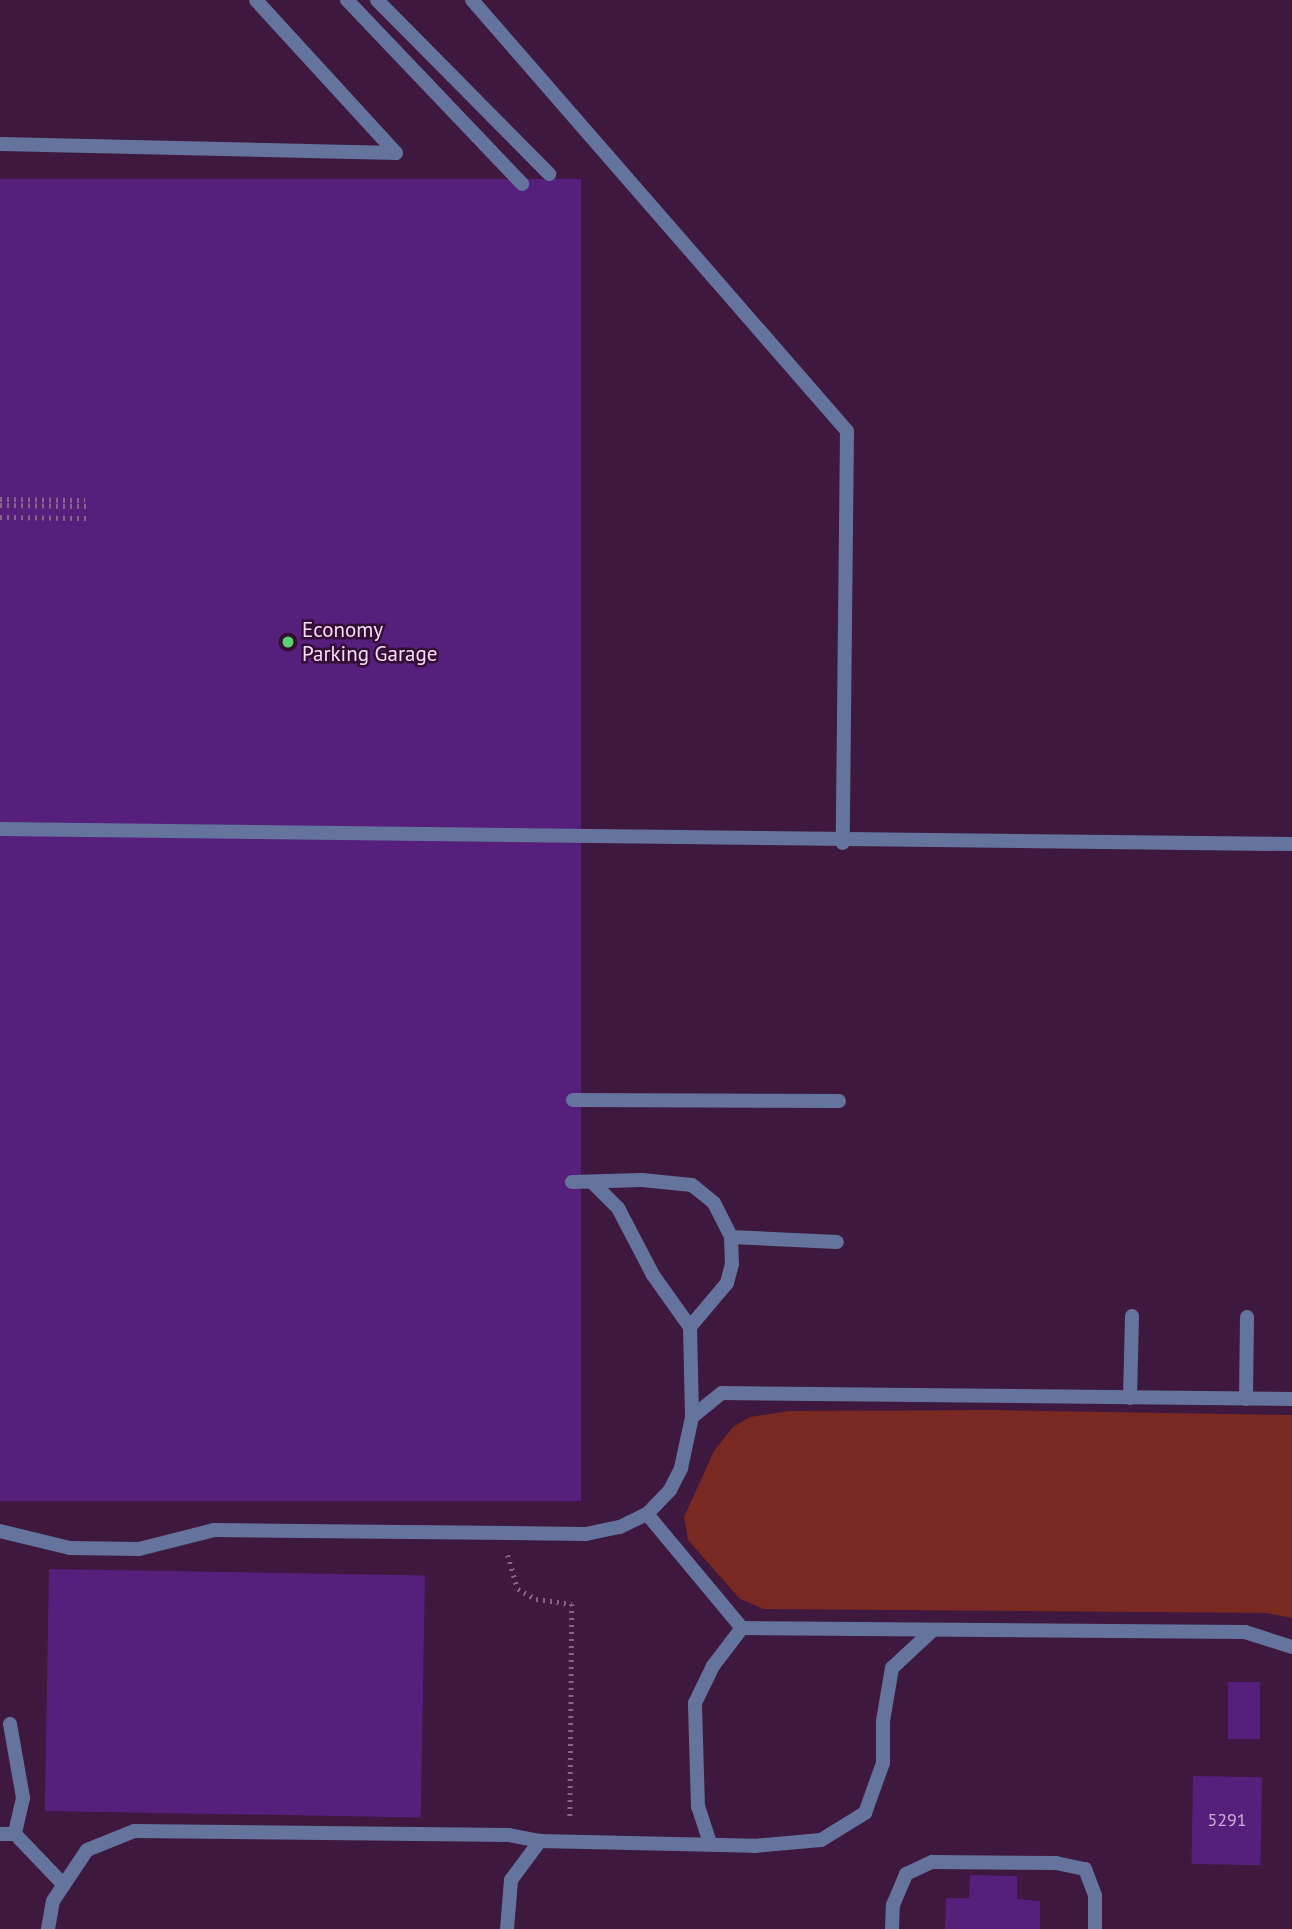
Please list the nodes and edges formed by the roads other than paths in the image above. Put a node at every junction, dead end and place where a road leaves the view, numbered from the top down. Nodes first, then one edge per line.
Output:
1 (256, 0) edge
2 (347, 0) edge
3 (377, 0) edge
4 (472, 0) edge
5 (0, 144) edge
6 (549, 174) dead end
7 (522, 184) dead end
8 (0, 829) edge
9 (843, 842) junction
10 (1292, 844) edge
11 (573, 1100) dead end
12 (839, 1101) dead end
13 (572, 1182) dead end
14 (595, 1185) junction
15 (731, 1237) junction
16 (837, 1242) dead end
17 (1132, 1316) dead end
18 (1247, 1317) dead end
19 (690, 1327) junction
20 (1130, 1398) junction
21 (1246, 1399) junction
22 (1292, 1399) edge
23 (692, 1417) junction
24 (647, 1514) junction
25 (0, 1531) edge
26 (742, 1628) junction
27 (933, 1630) junction
28 (1292, 1647) edge
29 (10, 1724) dead end
30 (0, 1834) edge
31 (15, 1834) junction
32 (540, 1841) junction
33 (710, 1843) junction
34 (64, 1884) junction
35 (48, 1929) edge
36 (507, 1929) edge
37 (892, 1929) edge
38 (1096, 1929) edge

1 - 5 lane
2 - 7 lane
3 - 6 lane
4 - 9 lane
8 - 9 lane
9 - 10 lane
11 - 12 lane
13 - 14 lane
14 - 15 lane
14 - 19 lane
15 - 16 lane
15 - 19 lane
17 - 20 lane
18 - 21 lane
19 - 23 lane
20 - 21 lane
20 - 23 lane
21 - 22 lane
23 - 24 lane
24 - 25 lane
24 - 26 lane
26 - 27 lane
26 - 33 lane
27 - 28 lane
27 - 33 lane
29 - 31 lane
30 - 31 lane
31 - 34 lane
32 - 33 lane
32 - 34 lane
32 - 36 lane
34 - 35 lane
37 - 38 lane

